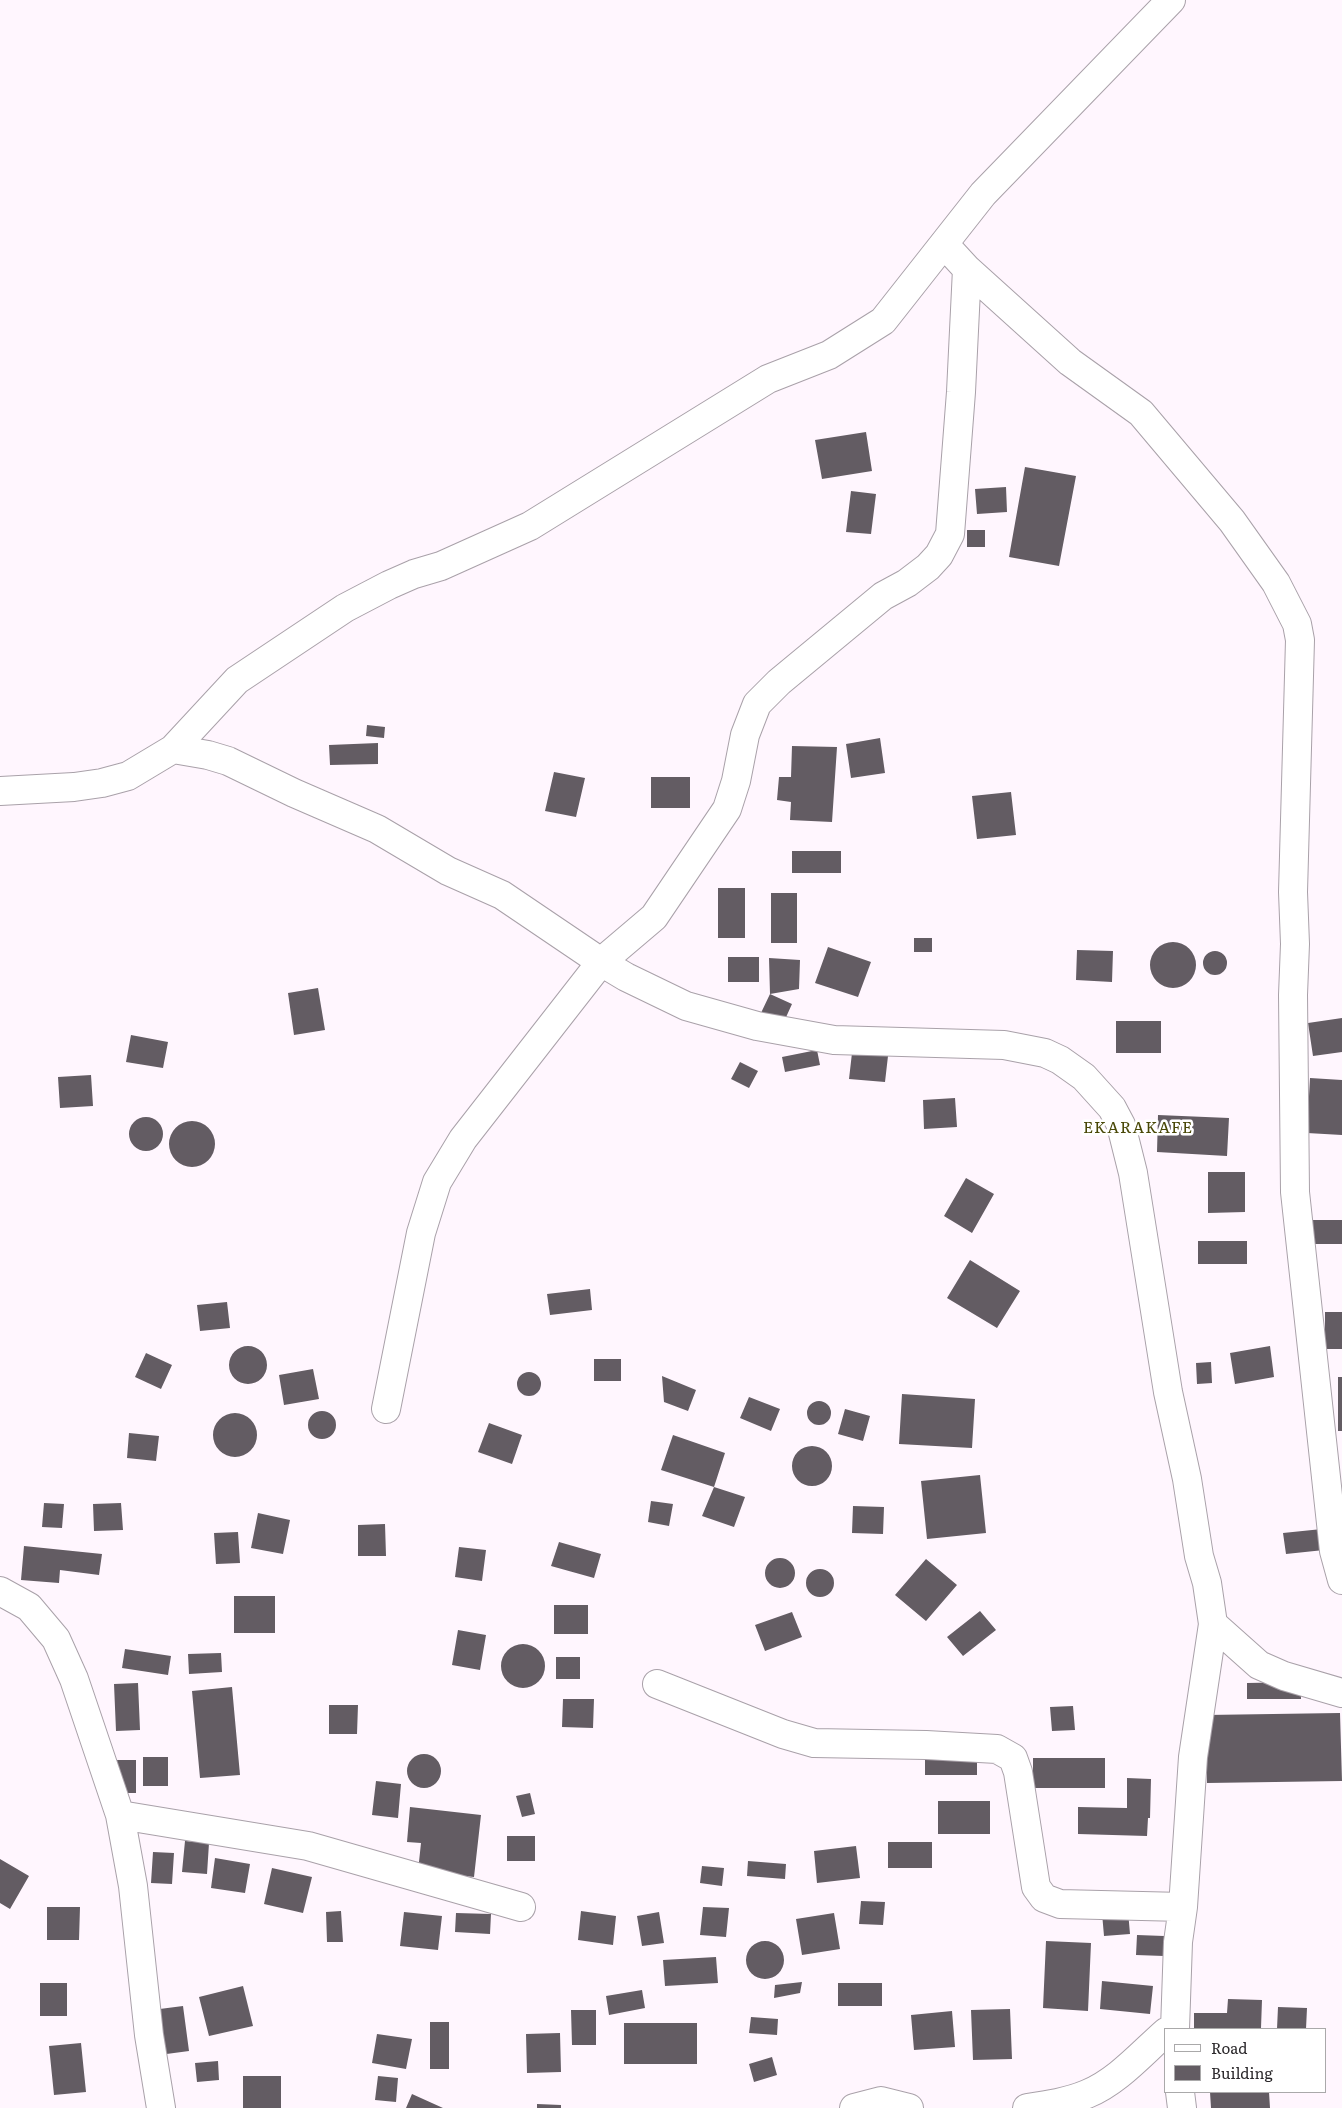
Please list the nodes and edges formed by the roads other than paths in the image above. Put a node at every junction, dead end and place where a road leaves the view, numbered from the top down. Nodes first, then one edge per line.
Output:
1 (1171, 0) edge
2 (944, 244) junction
3 (967, 269) junction
4 (173, 748) junction
5 (0, 791) edge
6 (601, 962) junction
7 (386, 1409) dead end
8 (1342, 1580) edge
9 (0, 1590) edge
10 (1213, 1624) junction
11 (657, 1684) dead end
12 (1342, 1693) edge
13 (120, 1814) junction
14 (521, 1907) dead end
15 (1183, 1907) junction
16 (1171, 2028) edge
17 (1164, 2035) edge
18 (1180, 2093) edge
19 (161, 2108) edge
20 (854, 2108) edge
21 (910, 2108) edge
22 (1027, 2108) edge
23 (1182, 2108) edge

1 - 2 street
2 - 3 street
2 - 4 street
3 - 6 street
3 - 8 street
4 - 5 street
4 - 6 street
6 - 7 street
6 - 10 street
9 - 13 street
10 - 12 street
10 - 15 street
11 - 15 street
13 - 14 street
13 - 19 street
15 - 16 street
17 - 22 street
18 - 23 street
20 - 21 street

